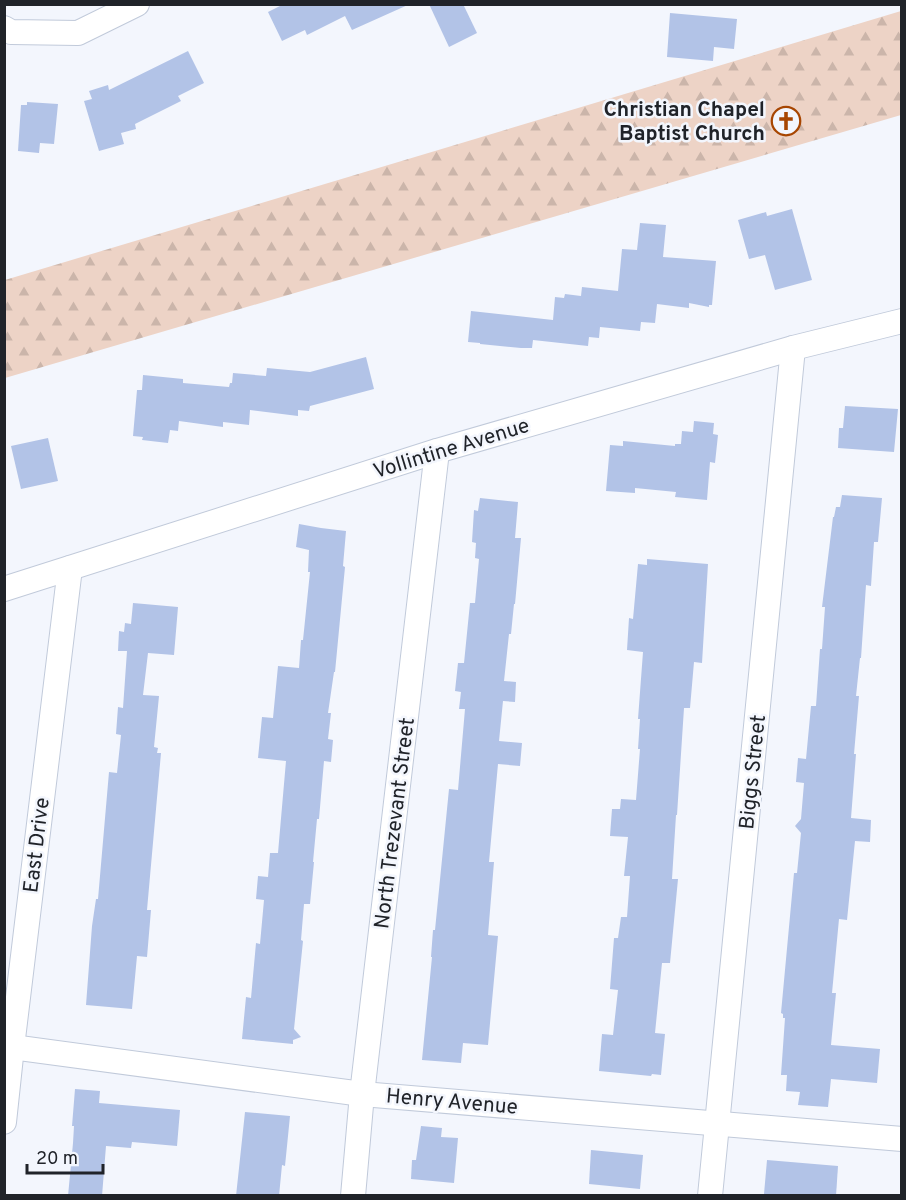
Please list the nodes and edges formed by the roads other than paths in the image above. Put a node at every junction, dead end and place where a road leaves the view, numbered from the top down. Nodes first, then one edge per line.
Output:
1 (137, 4) edge
2 (4, 28) edge
3 (902, 321) edge
4 (793, 348) junction
5 (437, 452) junction
6 (70, 568) junction
7 (4, 590) edge
8 (8, 1048) edge
9 (362, 1094) junction
10 (4, 1122) edge
11 (717, 1124) junction
12 (902, 1139) edge
13 (353, 1196) edge
14 (710, 1196) edge

1 - 2 street
3 - 4 street, Vollintine Avenue
4 - 5 street, Vollintine Avenue
4 - 11 street, Biggs Street
5 - 6 street, Vollintine Avenue
5 - 9 street, North Trezevant Street
6 - 7 street, Vollintine Avenue
6 - 8 street, East Drive
8 - 9 street, Henry Avenue
8 - 10 street, East Drive
9 - 11 street, Henry Avenue
9 - 13 street, North Trezevant Street
11 - 12 street, Henry Avenue
11 - 14 street, Biggs Street

